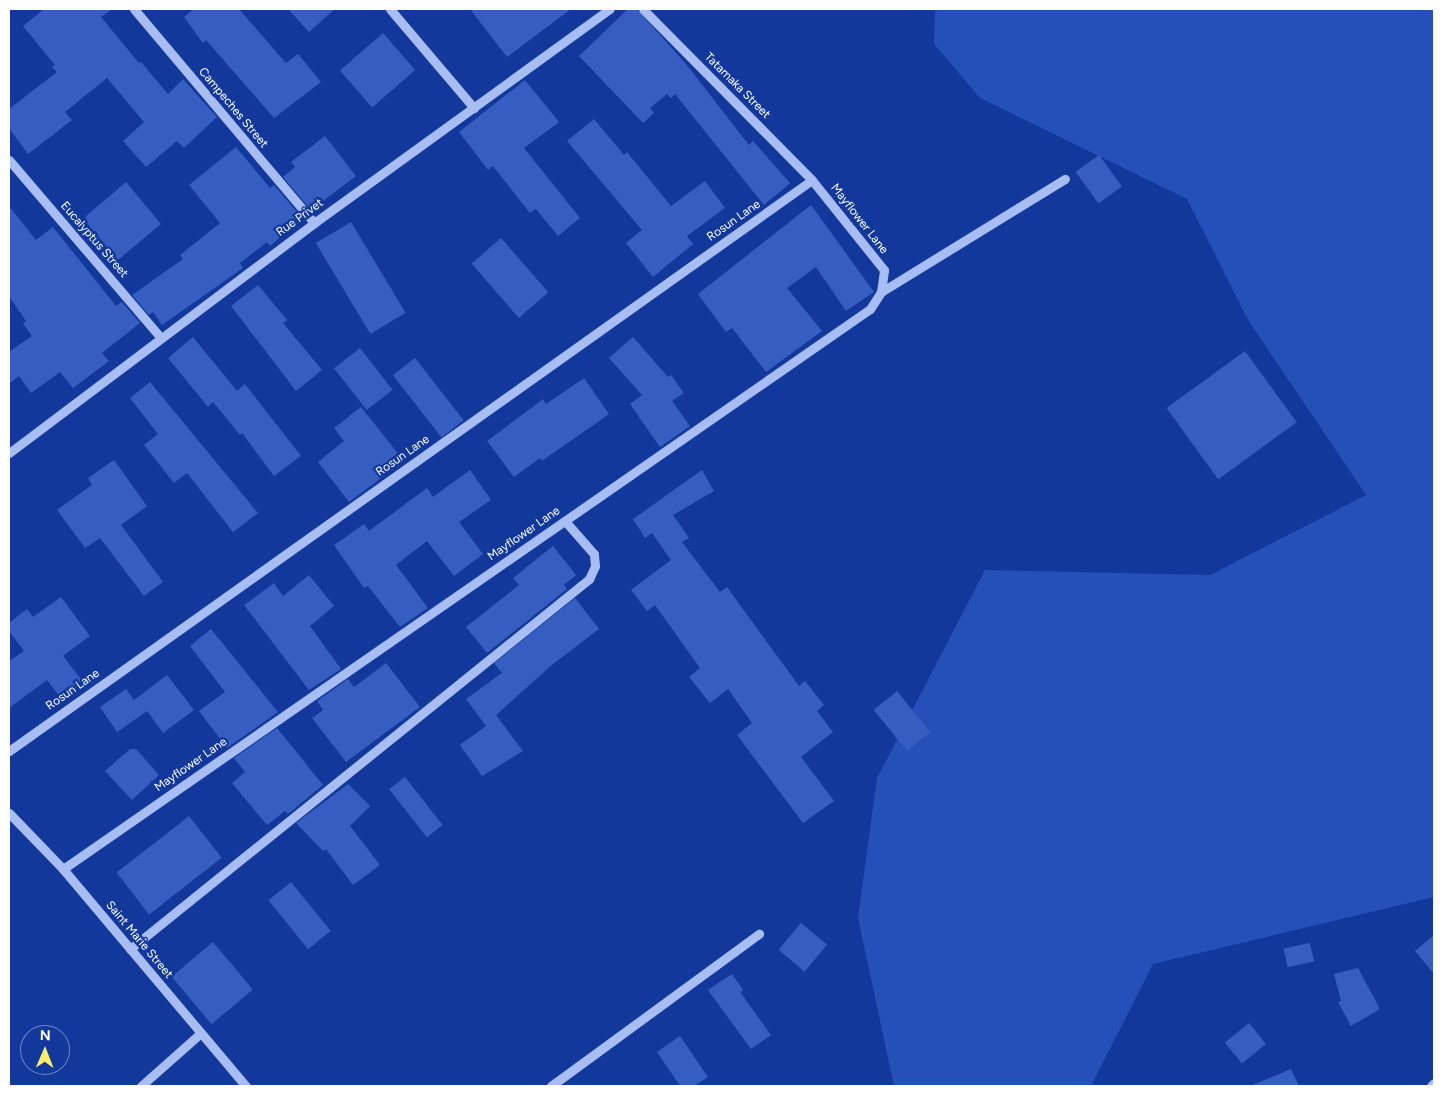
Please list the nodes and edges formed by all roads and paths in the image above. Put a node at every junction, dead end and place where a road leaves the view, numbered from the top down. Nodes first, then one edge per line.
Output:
1 (134, 9) edge
2 (390, 9) edge
3 (610, 9) edge
4 (643, 9) edge
5 (474, 108) junction
6 (9, 160) edge
7 (1065, 179) dead end
8 (812, 180) junction
9 (314, 222) junction
10 (881, 292) junction
11 (160, 337) junction
12 (9, 453) edge
13 (565, 521) junction
14 (9, 751) edge
15 (9, 813) edge
16 (63, 869) junction
17 (759, 934) dead end
18 (130, 949) junction
19 (200, 1033) junction
20 (1434, 1083) edge
21 (141, 1086) edge
22 (246, 1086) edge
23 (551, 1086) edge
24 (1431, 1086) edge

1 - 9 street, Campeches Street
2 - 5 street
3 - 5 street, Rue Privet
4 - 8 street, Tatamaka Street
5 - 9 street, Rue Privet
6 - 11 street, Eucalyptus Street
7 - 10 street
8 - 10 street, Mayflower Lane
8 - 14 street, Rosun Lane
9 - 11 street, Rue Privet
10 - 13 street, Mayflower Lane
11 - 12 street, Rue Privet
13 - 16 street, Mayflower Lane
13 - 18 street
15 - 16 street, Saint Marie Street
16 - 18 street, Saint Marie Street
17 - 23 street
18 - 19 street, Saint Marie Street
19 - 21 street
19 - 22 street, Saint Marie Street
20 - 24 street

